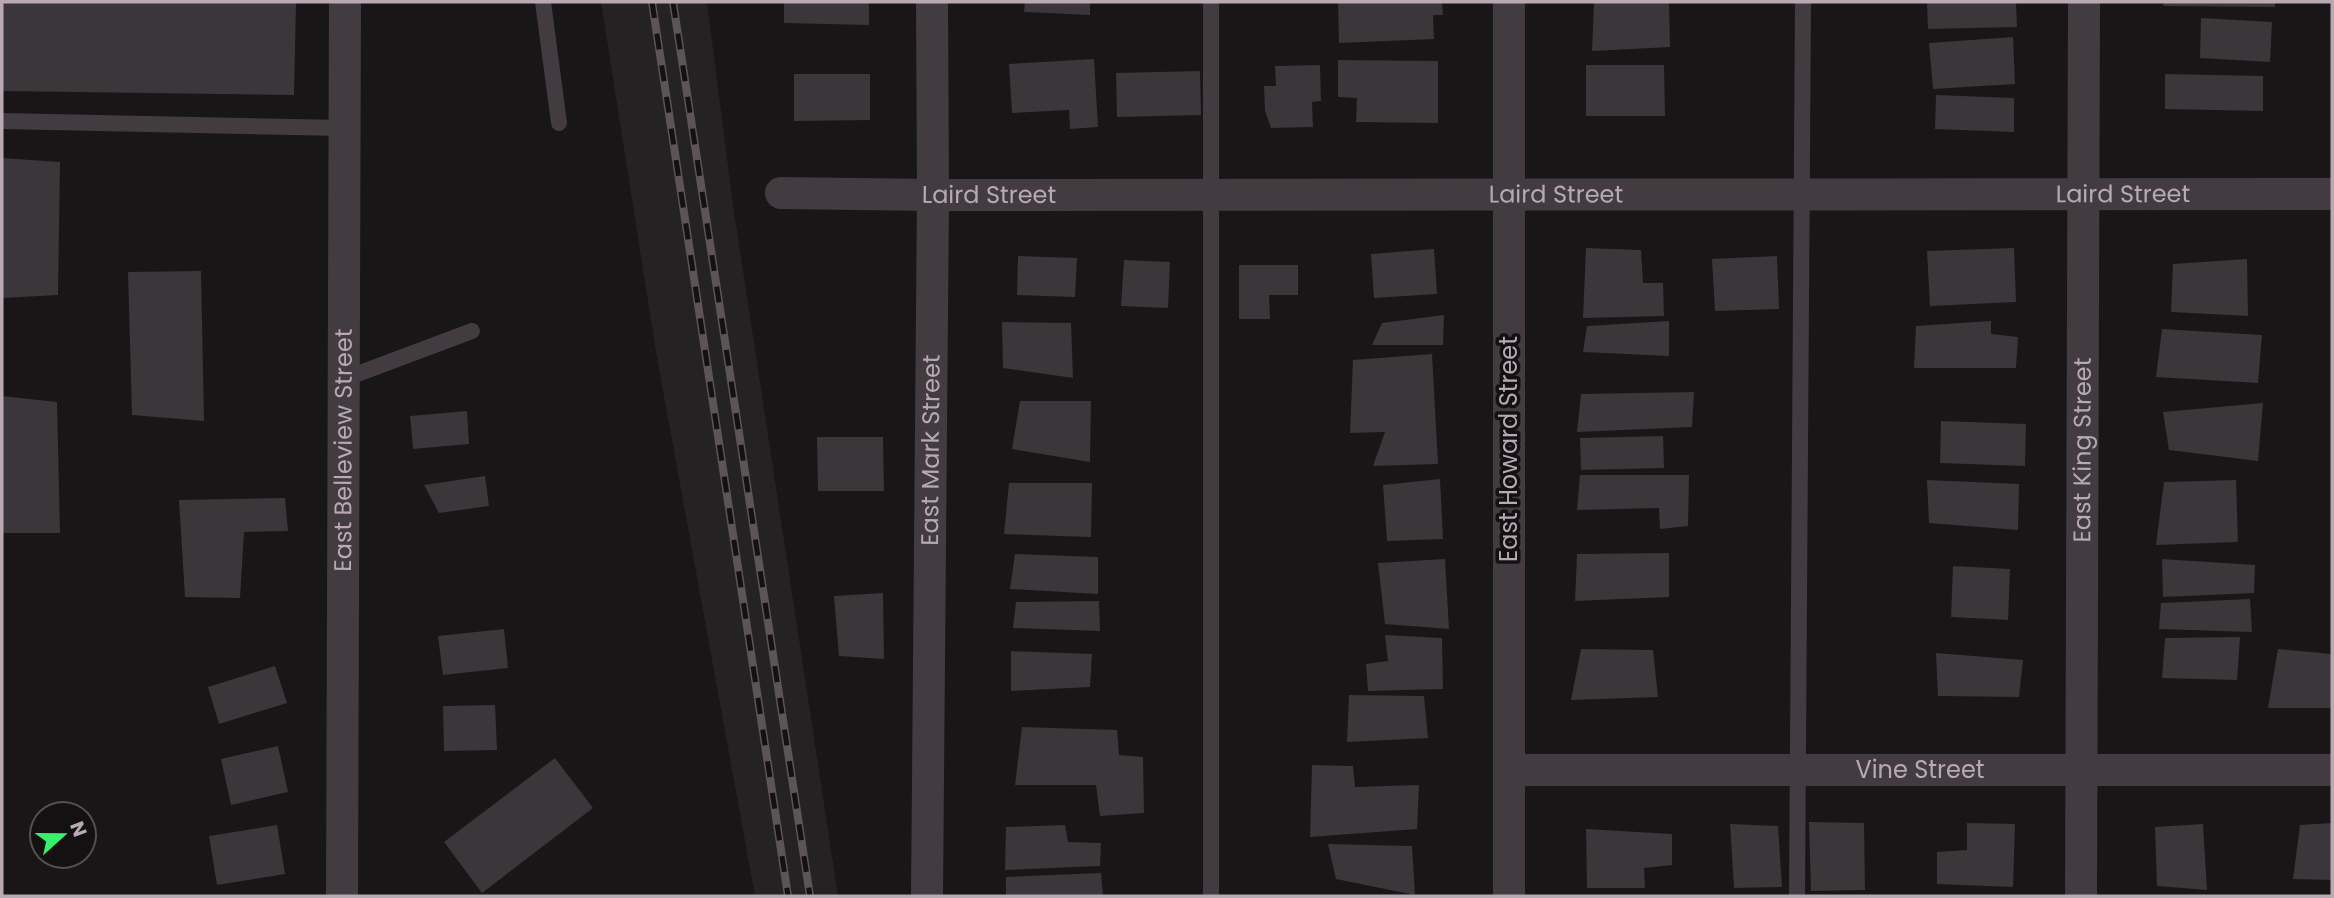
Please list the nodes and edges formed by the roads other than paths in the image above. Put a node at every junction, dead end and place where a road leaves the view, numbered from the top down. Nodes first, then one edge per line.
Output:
1 (345, 2) edge
2 (542, 2) edge
3 (932, 2) edge
4 (1211, 2) edge
5 (1509, 2) edge
6 (1803, 2) edge
7 (2084, 2) edge
8 (2, 121) edge
9 (559, 123) dead end
10 (345, 128) junction
11 (780, 192) dead end
12 (2332, 194) edge
13 (933, 195) junction
14 (1211, 195) junction
15 (1510, 195) junction
16 (1802, 195) junction
17 (2083, 195) junction
18 (472, 331) dead end
19 (344, 379) junction
20 (1509, 770) junction
21 (1798, 770) junction
22 (2081, 771) junction
23 (2332, 771) edge
24 (342, 896) edge
25 (928, 896) edge
26 (1211, 896) edge
27 (1509, 896) edge
28 (1797, 896) edge
29 (2081, 896) edge

1 - 10 street, East Belleview Street
2 - 9 lane
3 - 13 street, East Mark Street
4 - 14 lane
5 - 15 street, East Howard Street
6 - 16 lane
7 - 17 street, East King Street
8 - 10 lane
10 - 19 street, East Belleview Street
11 - 13 street, Laird Street
12 - 17 street, Laird Street
13 - 14 street, Laird Street
13 - 25 street, East Mark Street
14 - 15 street, Laird Street
14 - 26 lane
15 - 16 street, Laird Street
15 - 20 street, East Howard Street
16 - 17 street, Laird Street
16 - 21 lane
17 - 22 street, East King Street
18 - 19 lane
19 - 24 street, East Belleview Street
20 - 21 street, Vine Street
20 - 27 street, East Howard Street
21 - 22 street, Vine Street
21 - 28 lane
22 - 23 street, Vine Street
22 - 29 street, East King Street

